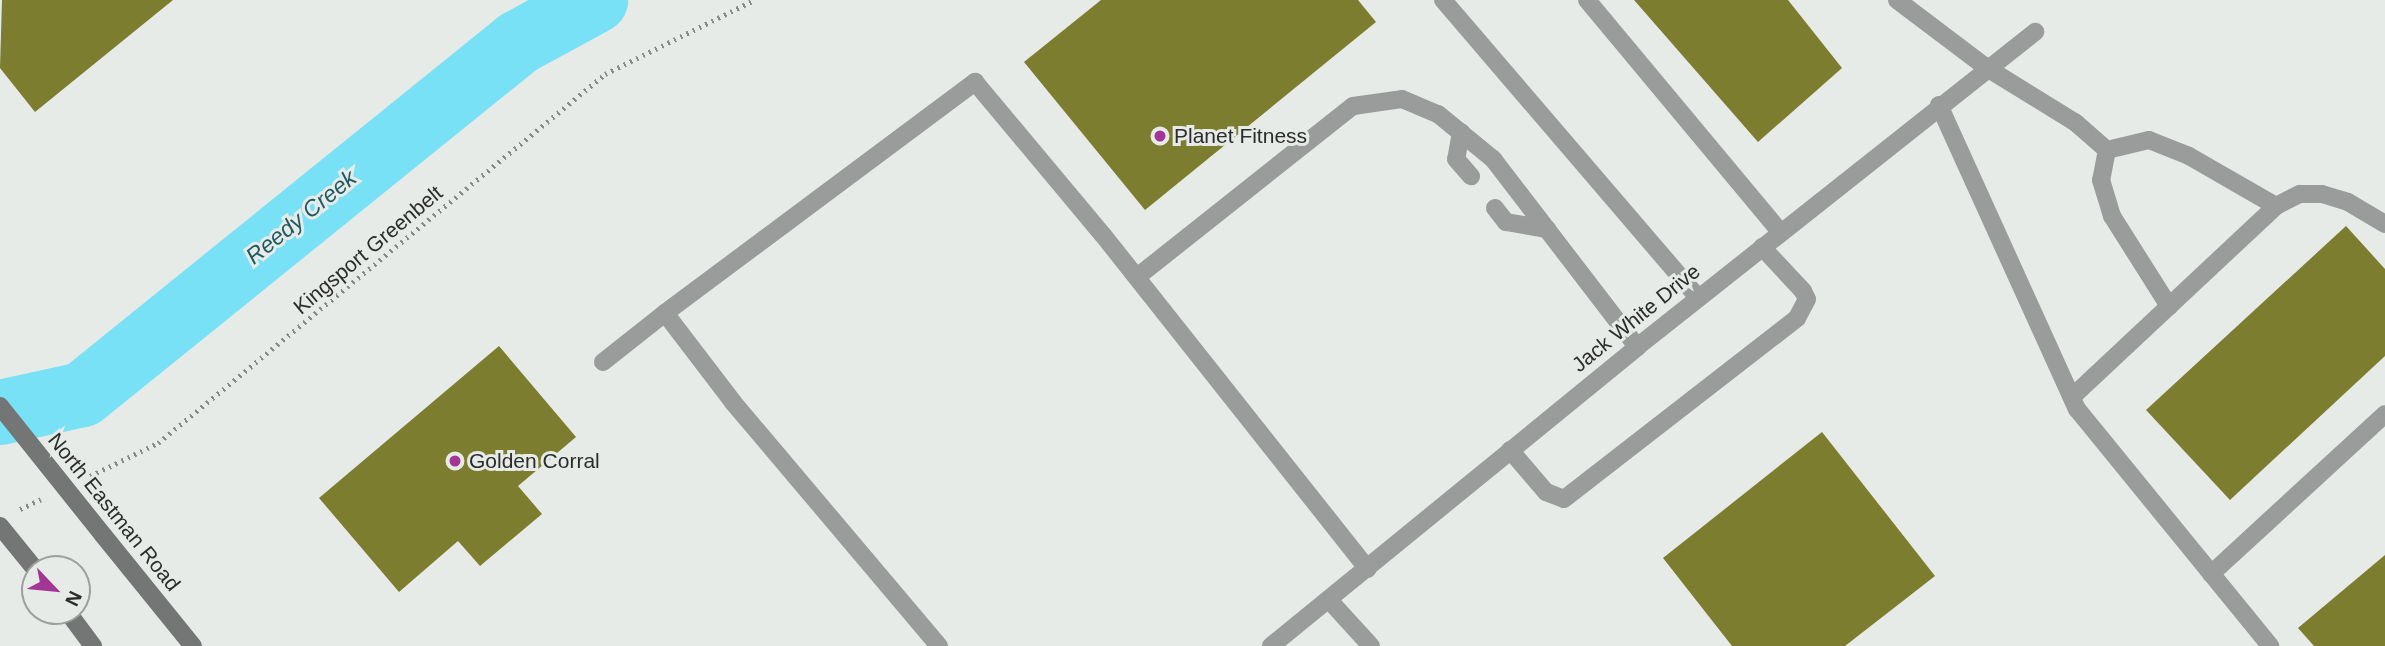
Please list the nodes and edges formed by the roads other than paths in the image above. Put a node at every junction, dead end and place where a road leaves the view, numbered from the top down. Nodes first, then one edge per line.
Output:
1 (1587, 0) edge
2 (1897, 0) edge
3 (1446, 1) edge
4 (2035, 32) dead end
5 (1987, 68) junction
6 (1939, 105) junction
7 (1461, 132) junction
8 (2107, 150) junction
9 (1471, 176) dead end
10 (2276, 206) junction
11 (1495, 208) dead end
12 (2385, 224) edge
13 (1546, 229) junction
14 (1780, 232) junction
15 (1762, 247) junction
16 (1137, 277) junction
17 (1698, 298) junction
18 (2169, 306) junction
19 (664, 313) junction
20 (1637, 346) junction
21 (603, 362) dead end
22 (2071, 397) junction
23 (0, 406) edge
24 (2385, 414) edge
25 (1510, 450) junction
26 (6, 519) edge
27 (27, 555) edge
28 (1368, 569) junction
29 (2211, 574) junction
30 (1329, 600) junction
31 (77, 625) edge
32 (93, 646) edge
33 (193, 646) edge
34 (939, 646) edge
35 (1271, 646) edge
36 (1371, 646) edge
37 (2270, 646) edge

1 - 14 street
2 - 5 street
3 - 17 street
4 - 5 street, Jack White Drive
5 - 6 street, Jack White Drive
5 - 8 street
6 - 14 street, Jack White Drive
6 - 22 street
7 - 9 street
7 - 13 street
7 - 16 street
8 - 10 street
8 - 18 street
10 - 12 street
10 - 18 street
11 - 13 street
13 - 20 street
14 - 15 street, Jack White Drive
15 - 17 street, Jack White Drive
15 - 25 street
16 - 19 street
16 - 28 street
17 - 20 street, Jack White Drive
18 - 22 street
19 - 21 street
19 - 34 street
20 - 25 street, Jack White Drive
22 - 29 street
23 - 33 main road, North Eastman Road, bridge
24 - 29 street
25 - 28 street, Jack White Drive
26 - 27 main road
28 - 30 street, Jack White Drive
29 - 37 street
30 - 35 street, Jack White Drive
30 - 36 street
31 - 32 main road

